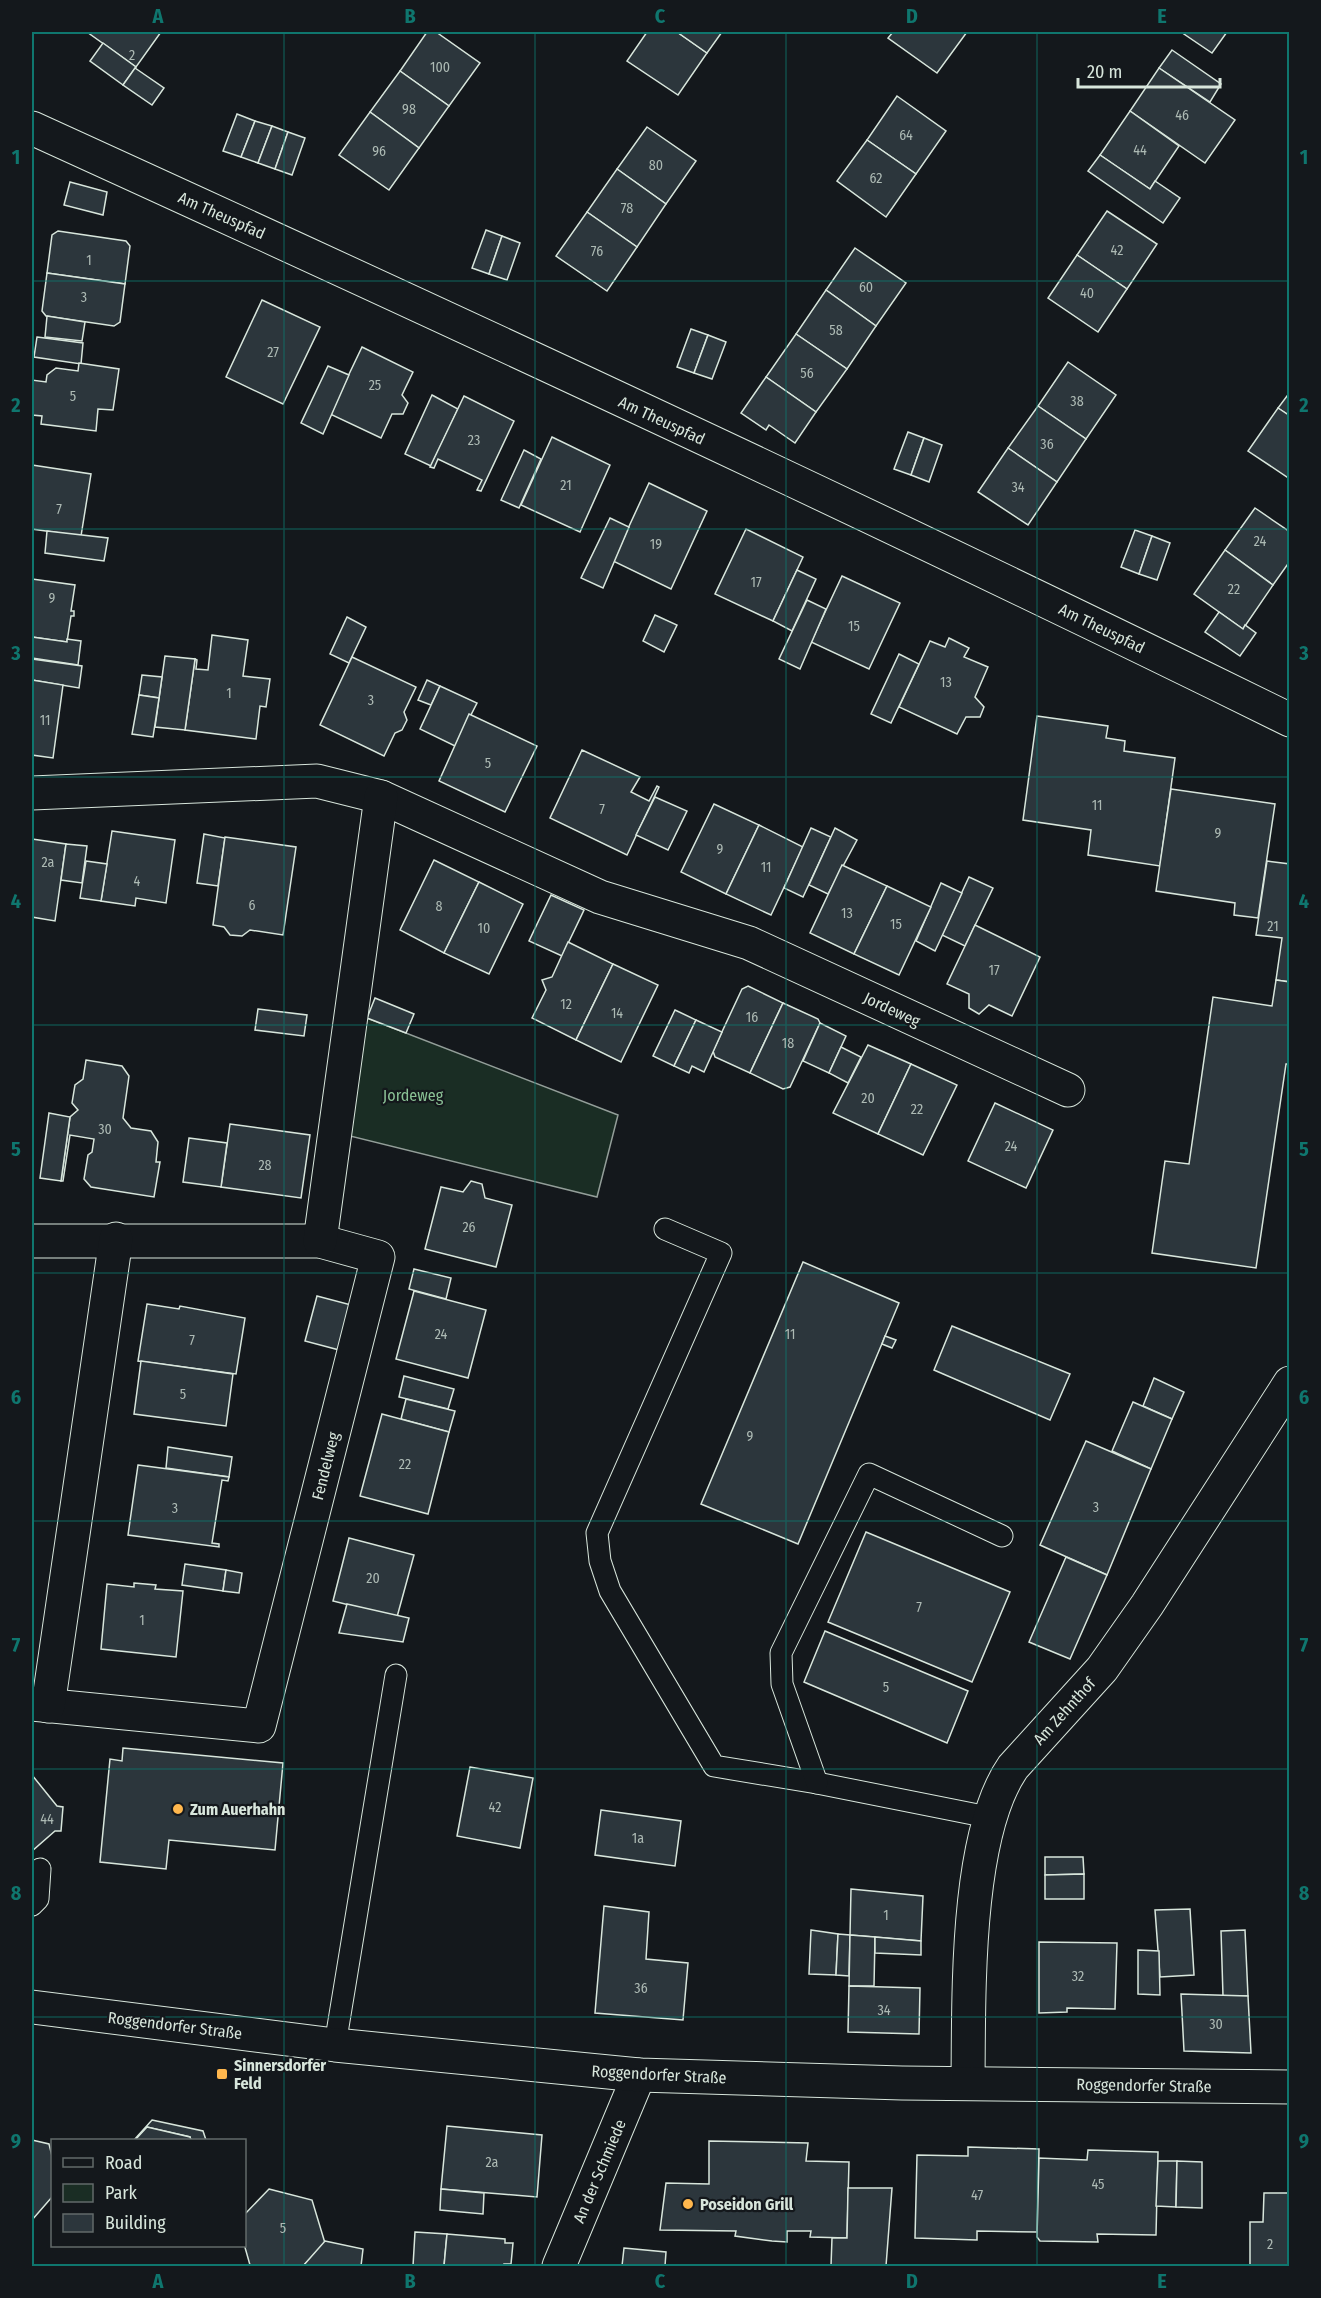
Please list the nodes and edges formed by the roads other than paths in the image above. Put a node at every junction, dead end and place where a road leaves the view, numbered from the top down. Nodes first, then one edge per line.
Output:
1 (32, 128) edge
2 (1290, 720) edge
3 (32, 793) edge
4 (381, 797) junction
5 (1068, 1090) dead end
6 (665, 1229) dead end
7 (116, 1239) junction
8 (320, 1240) junction
9 (32, 1241) edge
10 (1290, 1383) edge
11 (1002, 1536) dead end
12 (396, 1675) dead end
13 (40, 1705) edge
14 (817, 1783) junction
15 (988, 1818) junction
16 (40, 1869) dead end
17 (32, 1905) edge
18 (32, 2007) edge
19 (335, 2045) junction
20 (639, 2075) junction
21 (968, 2082) junction
22 (1290, 2087) edge
23 (559, 2266) edge

1 - 2 street, Am Theuspfad
3 - 4 street, Jordeweg
4 - 5 street, Jordeweg
4 - 8 street
6 - 14 lane
7 - 8 street, Fendelweg
7 - 9 street, Fendelweg
7 - 13 street, Fendelweg
8 - 13 street, Fendelweg
10 - 15 street, Am Zehnthof
11 - 14 lane
12 - 19 lane
14 - 15 lane
15 - 21 street, Am Zehnthof
16 - 17 lane
18 - 19 street, Roggendorfer Straße
19 - 20 street, Roggendorfer Straße
20 - 21 street, Roggendorfer Straße
20 - 23 street, An der Schmiede
21 - 22 street, Roggendorfer Straße

